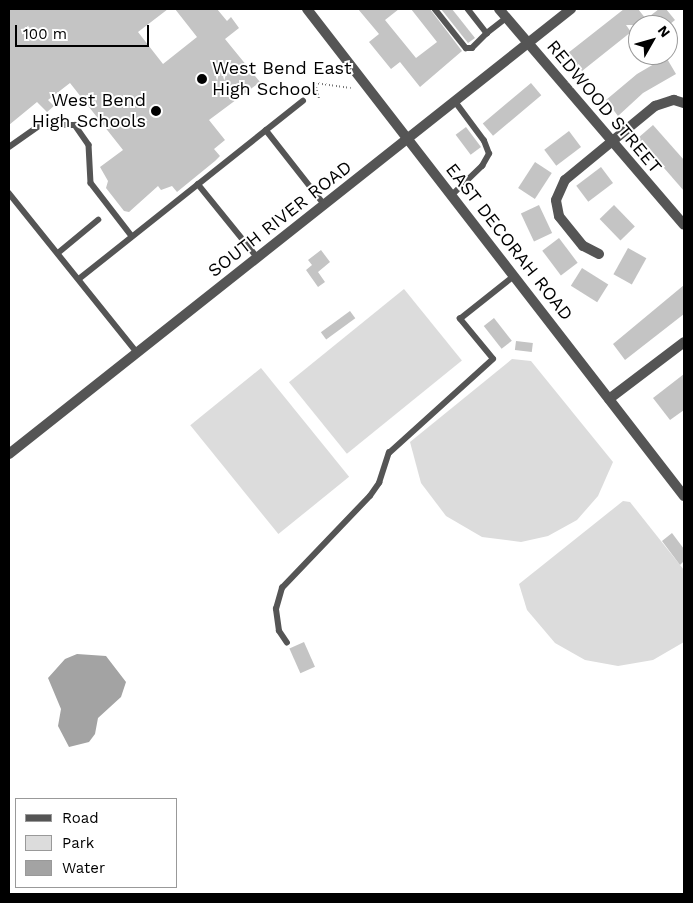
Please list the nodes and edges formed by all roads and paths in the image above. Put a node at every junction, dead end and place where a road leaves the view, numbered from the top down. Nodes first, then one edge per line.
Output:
1 (307, 9) edge
2 (435, 9) edge
3 (468, 9) edge
4 (498, 9) edge
5 (571, 9) edge
6 (506, 18) junction
7 (487, 33) junction
8 (528, 43) junction
9 (351, 88) dead end
10 (319, 98) dead end
11 (304, 101) dead end
12 (454, 102) junction
13 (684, 103) edge
14 (266, 130) junction
15 (408, 138) junction
16 (610, 141) junction
17 (9, 147) edge
18 (198, 184) junction
19 (9, 194) edge
20 (452, 195) junction
21 (324, 204) junction
22 (98, 220) dead end
23 (684, 225) edge
24 (132, 236) junction
25 (58, 253) junction
26 (598, 254) dead end
27 (258, 258) junction
28 (514, 276) junction
29 (79, 279) junction
30 (684, 342) edge
31 (137, 352) junction
32 (609, 399) junction
33 (9, 454) edge
34 (684, 496) edge
35 (287, 643) dead end

1 - 15 street, EAST DECORAH ROAD
2 - 7 lane
3 - 7 lane
4 - 6 street, REDWOOD STREET
5 - 8 street, SOUTH RIVER ROAD
6 - 7 lane
6 - 8 street, REDWOOD STREET
8 - 12 street, SOUTH RIVER ROAD
8 - 16 street, REDWOOD STREET
9 - 10 path
11 - 14 lane
12 - 15 street, SOUTH RIVER ROAD
12 - 20 lane
13 - 16 street
14 - 18 lane
14 - 21 lane
15 - 20 street, EAST DECORAH ROAD
15 - 21 street, SOUTH RIVER ROAD
16 - 23 street, REDWOOD STREET
16 - 26 street
17 - 24 lane
18 - 24 lane
18 - 27 lane
19 - 25 lane
20 - 28 street, EAST DECORAH ROAD
21 - 27 street, SOUTH RIVER ROAD
22 - 25 lane
24 - 29 lane
25 - 29 lane
27 - 31 street, SOUTH RIVER ROAD
28 - 32 street, EAST DECORAH ROAD
28 - 35 lane
29 - 31 lane
30 - 32 street
31 - 33 street, SOUTH RIVER ROAD
32 - 34 street, EAST DECORAH ROAD

